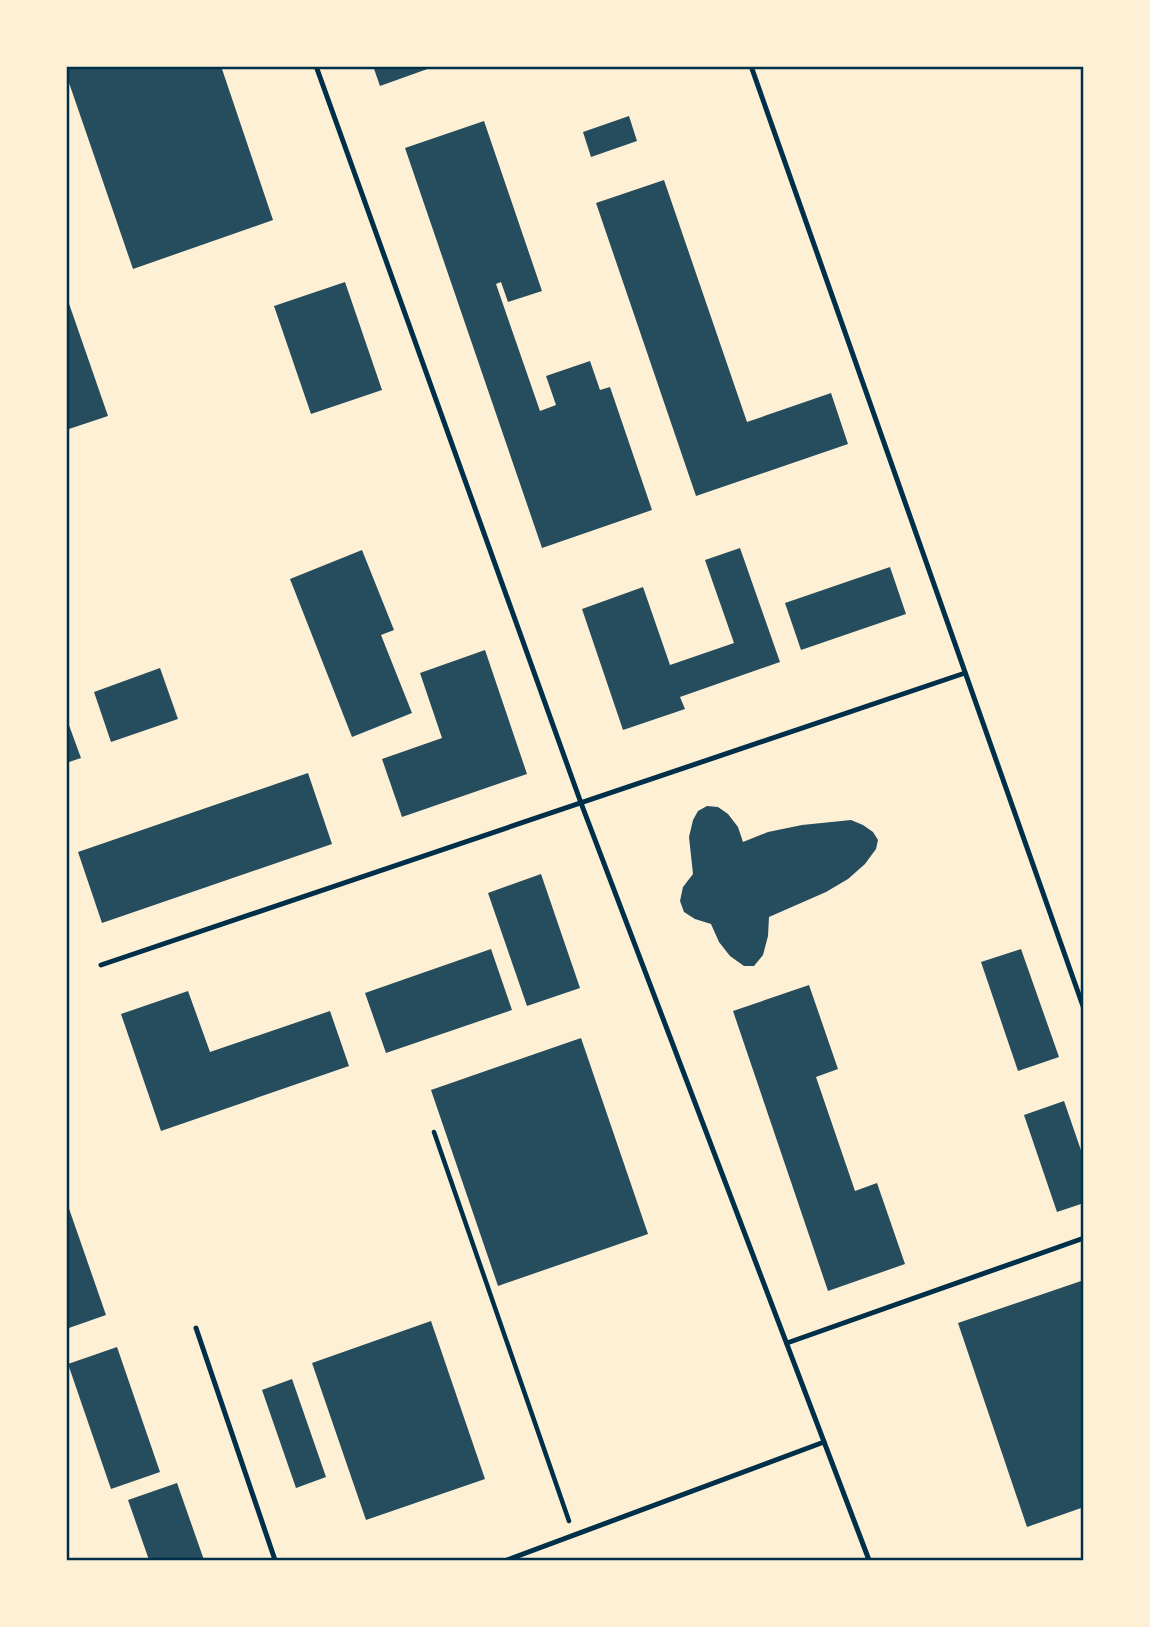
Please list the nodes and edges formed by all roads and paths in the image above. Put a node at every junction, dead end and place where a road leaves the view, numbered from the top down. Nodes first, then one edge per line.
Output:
1 (316, 66) edge
2 (751, 66) edge
3 (965, 673) junction
4 (581, 803) junction
5 (101, 965) dead end
6 (1083, 1009) edge
7 (434, 1132) dead end
8 (1083, 1238) edge
9 (196, 1328) dead end
10 (786, 1343) junction
11 (824, 1442) junction
12 (574, 1535) junction
13 (275, 1560) edge
14 (507, 1560) edge
15 (869, 1560) edge

1 - 4 lane
2 - 3 lane
3 - 4 lane
3 - 6 lane
4 - 5 lane
4 - 10 lane
7 - 12 path
8 - 10 lane
9 - 13 lane
10 - 11 lane
11 - 12 lane
11 - 15 lane
12 - 14 lane

